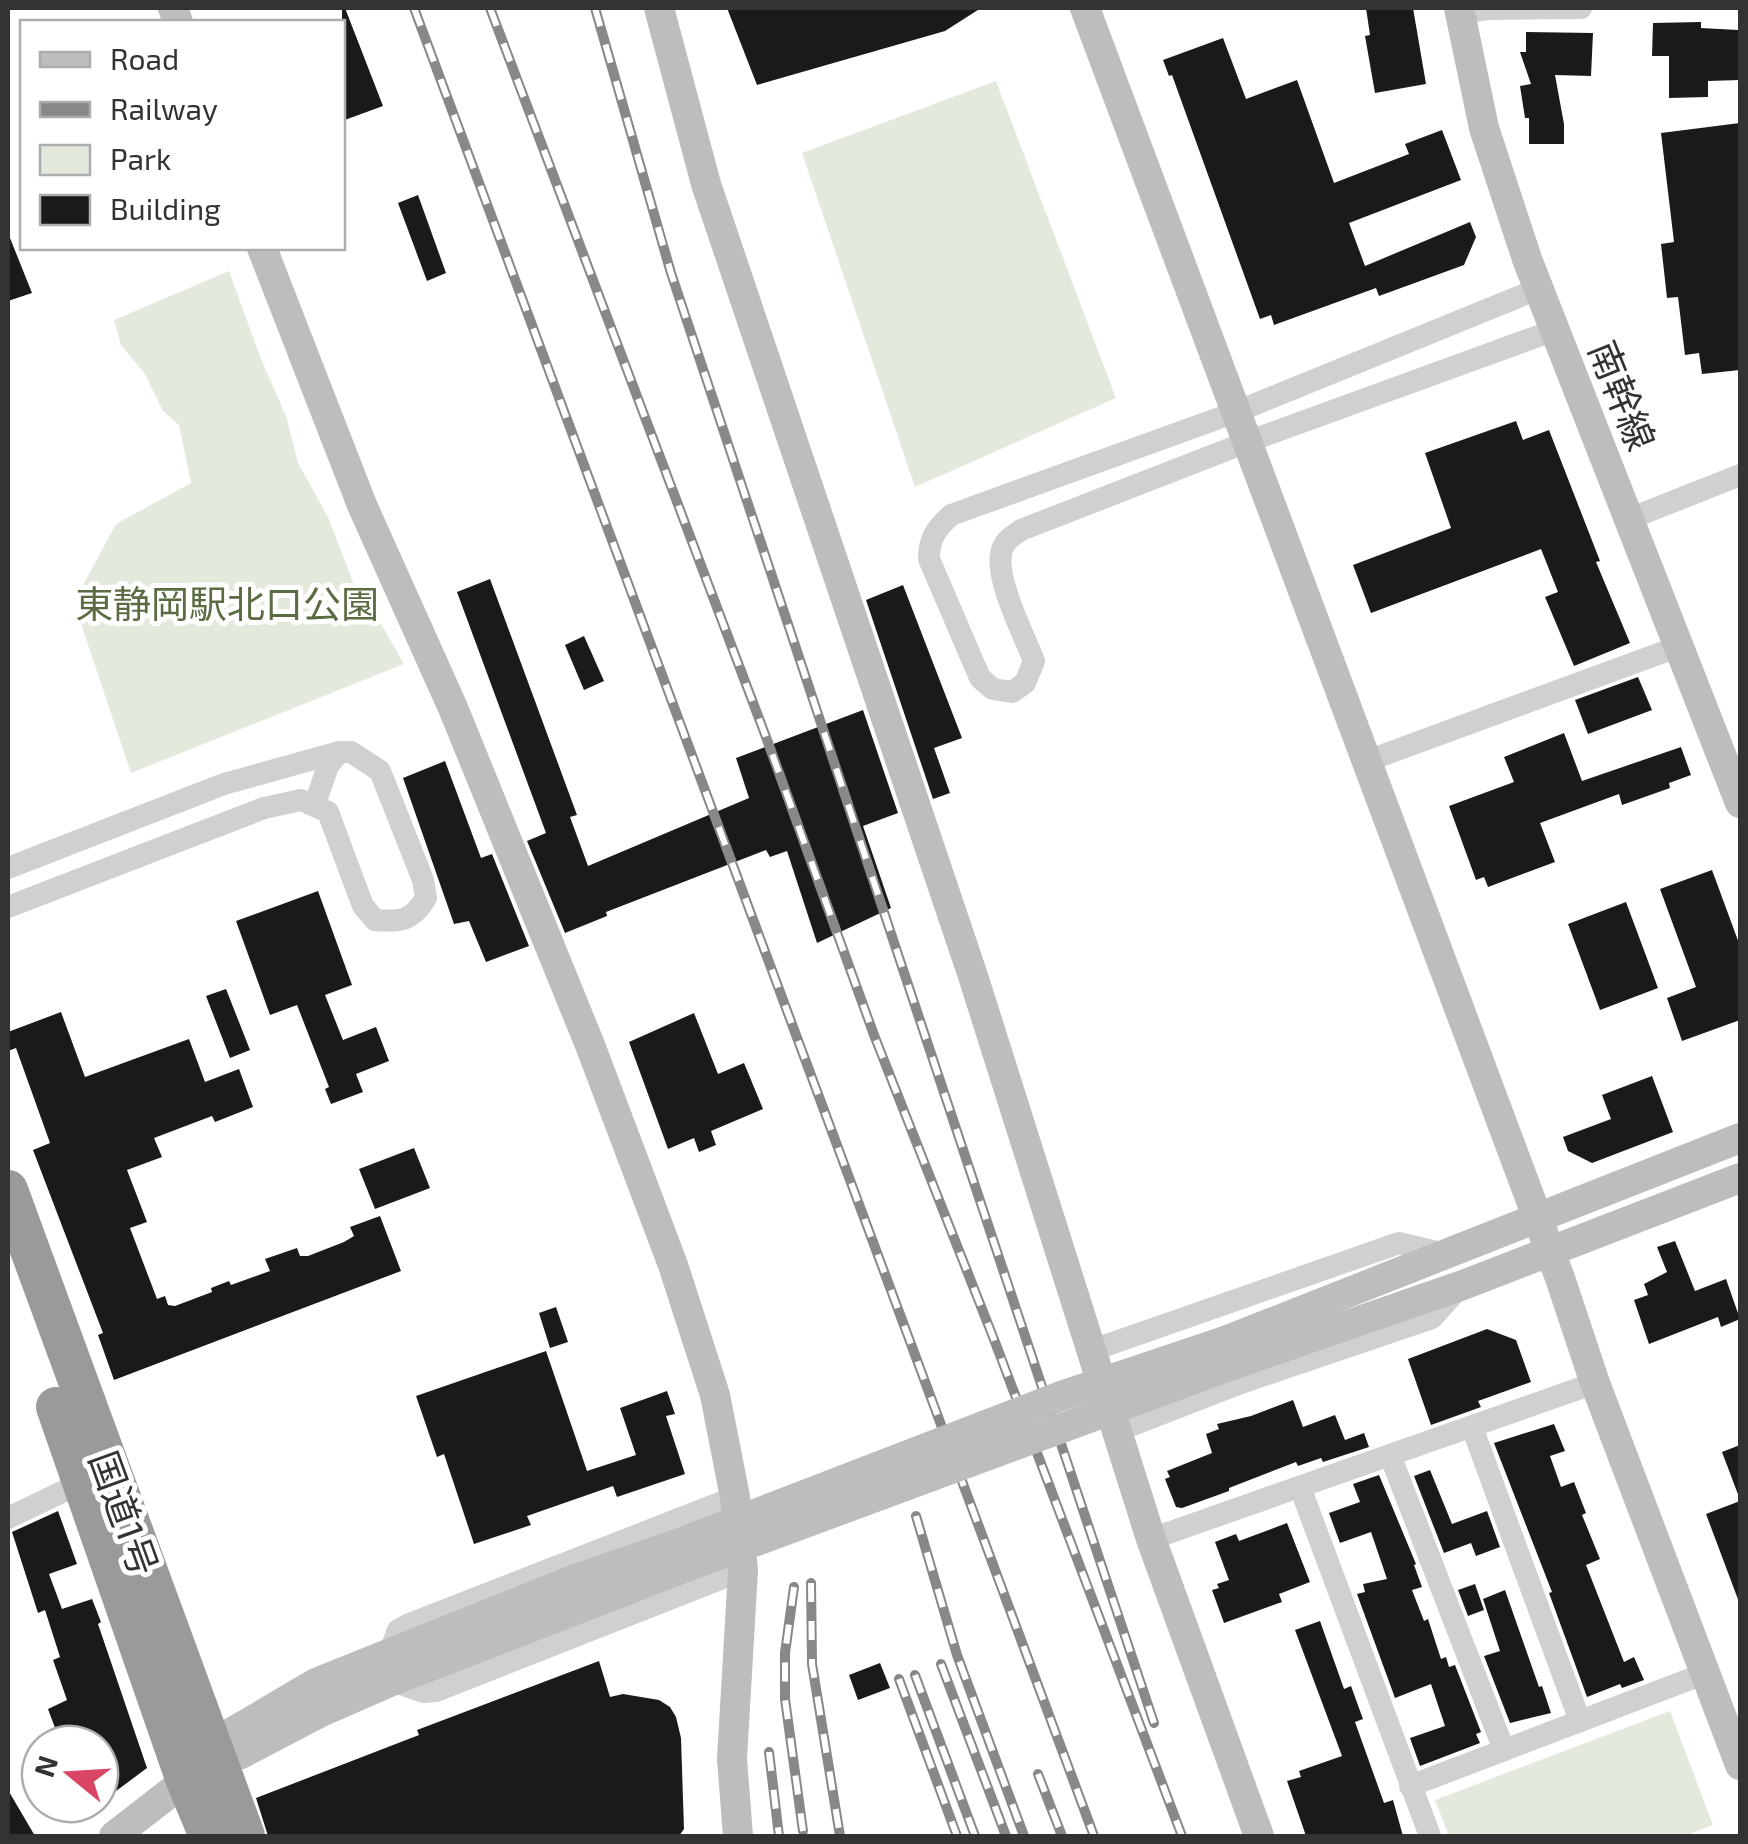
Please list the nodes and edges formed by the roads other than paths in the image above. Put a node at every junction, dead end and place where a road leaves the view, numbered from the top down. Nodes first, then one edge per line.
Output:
1 (659, 8) edge
2 (1085, 8) edge
3 (1581, 8) edge
4 (1460, 10) edge
5 (263, 250) edge
6 (1538, 288) junction
7 (1555, 330) junction
8 (1236, 412) junction
9 (1247, 442) junction
10 (1740, 476) edge
11 (1630, 519) junction
12 (1680, 646) junction
13 (339, 752) junction
14 (1366, 761) junction
15 (314, 804) junction
16 (1740, 804) edge
17 (8, 868) edge
18 (8, 908) edge
19 (1740, 1138) edge
20 (1740, 1178) edge
21 (8, 1190) edge
22 (1537, 1218) junction
23 (1550, 1251) junction
24 (1445, 1254) junction
25 (8, 1270) edge
26 (1463, 1285) junction
27 (1090, 1351) junction
28 (1230, 1352) junction
29 (1595, 1384) junction
30 (1472, 1427) junction
31 (1117, 1430) junction
32 (1390, 1455) junction
33 (83, 1482) junction
34 (1300, 1487) junction
35 (736, 1497) junction
36 (8, 1518) edge
37 (1152, 1539) junction
38 (743, 1570) junction
39 (390, 1668) junction
40 (1706, 1674) junction
41 (1580, 1721) junction
42 (1504, 1750) junction
43 (1740, 1765) edge
44 (200, 1768) junction
45 (1410, 1786) junction
46 (114, 1836) edge
47 (209, 1836) edge
48 (245, 1836) edge
49 (738, 1836) edge
50 (1259, 1836) edge
51 (1430, 1836) edge

1 - 27 street
2 - 8 street
3 - 4 street
4 - 6 street, 南幹線
5 - 35 street
6 - 7 street, 南幹線
6 - 8 street
7 - 9 street
7 - 11 street, 南幹線
8 - 9 street
8 - 9 street
9 - 14 street
10 - 11 street
11 - 12 street, 南幹線
12 - 14 street
12 - 16 street, 南幹線
13 - 15 street
13 - 15 street
13 - 17 street
14 - 22 street
15 - 18 street
19 - 22 street
20 - 23 street
21 - 44 highway, 国道1号
22 - 23 street
22 - 24 street
23 - 26 street
23 - 29 street
24 - 27 street
24 - 28 street
25 - 33 highway, 国道1号
26 - 28 street
26 - 31 street
27 - 31 street
28 - 39 street, bridge
29 - 30 street
29 - 40 street
30 - 32 street
30 - 41 street
31 - 37 street
32 - 34 street
32 - 42 street
33 - 36 street
33 - 44 highway, 国道1号
34 - 37 street
34 - 45 street
35 - 38 street
35 - 39 street
37 - 50 street
38 - 39 street
38 - 49 street
39 - 44 street
40 - 41 street
40 - 43 street
41 - 42 street
42 - 45 street
44 - 46 street
44 - 47 highway, 国道1号
44 - 48 highway, 国道1号
45 - 51 street

